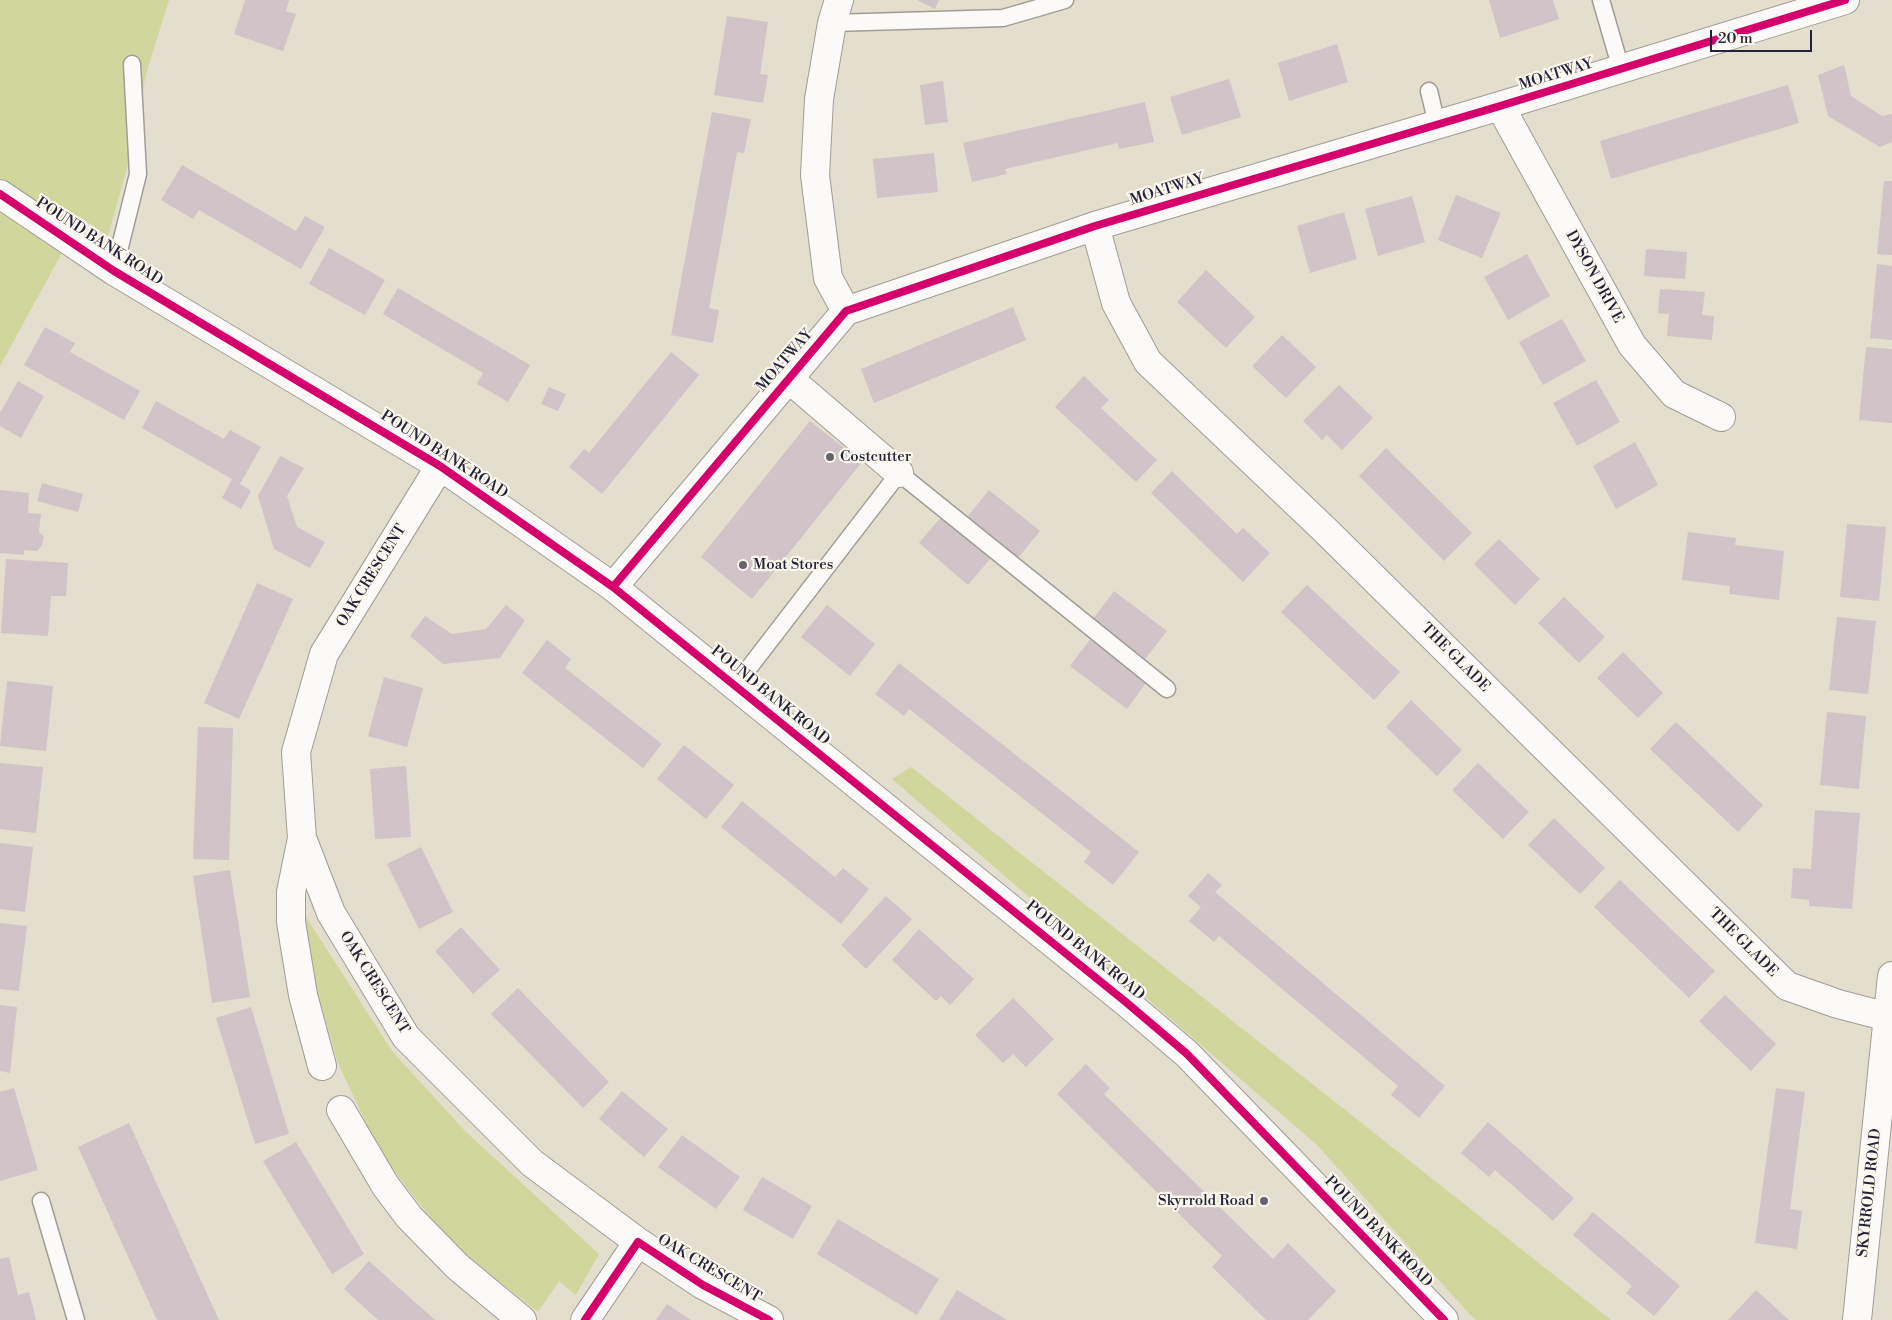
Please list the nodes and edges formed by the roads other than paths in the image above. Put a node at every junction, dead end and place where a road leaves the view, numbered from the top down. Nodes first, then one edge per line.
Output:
1 (1065, 0) edge
2 (1602, 0) edge
3 (1845, 0) edge
4 (836, 11) edge
5 (132, 64) dead end
6 (1621, 69) junction
7 (1429, 91) dead end
8 (1500, 106) junction
9 (1437, 124) junction
10 (0, 194) edge
11 (1095, 226) junction
12 (114, 271) junction
13 (846, 311) junction
14 (788, 378) junction
15 (1721, 418) dead end
16 (440, 466) junction
17 (899, 473) junction
18 (613, 587) junction
19 (735, 686) junction
20 (1167, 689) dead end
21 (302, 838) junction
22 (1892, 976) edge
23 (1888, 1017) junction
24 (322, 1066) dead end
25 (341, 1110) dead end
26 (41, 1201) dead end
27 (638, 1242) junction
28 (76, 1320) edge
29 (522, 1320) edge
30 (585, 1320) edge
31 (769, 1320) edge
32 (1444, 1320) edge
33 (1857, 1320) edge

1 - 4 lane
2 - 6 lane
3 - 6 street, MOATWAY
4 - 13 street
5 - 12 lane
6 - 8 street, MOATWAY
7 - 9 lane
8 - 9 street, MOATWAY
8 - 15 street, DYSON DRIVE
9 - 11 street, MOATWAY
10 - 12 street, POUND BANK ROAD
11 - 13 street, MOATWAY
11 - 23 street, THE GLADE
12 - 16 street, POUND BANK ROAD
13 - 14 street, MOATWAY
14 - 17 street, MOATWAY
14 - 18 street, MOATWAY
16 - 18 street, POUND BANK ROAD
16 - 21 street, OAK CRESCENT
17 - 19 lane
17 - 20 lane
18 - 19 street, POUND BANK ROAD
19 - 32 street, POUND BANK ROAD
21 - 24 street, OAK CRESCENT
21 - 27 street, OAK CRESCENT
22 - 23 street, SKYRROLD ROAD
23 - 33 street, SKYRROLD ROAD
25 - 29 street
26 - 28 lane
27 - 30 street, OAK CRESCENT
27 - 31 street, OAK CRESCENT

